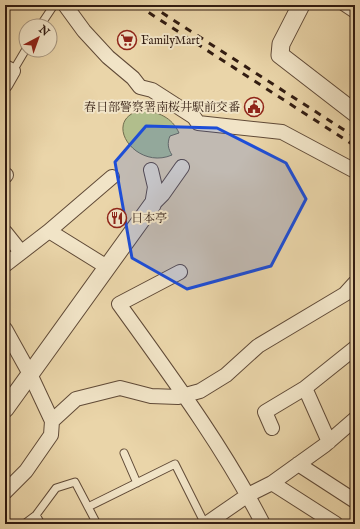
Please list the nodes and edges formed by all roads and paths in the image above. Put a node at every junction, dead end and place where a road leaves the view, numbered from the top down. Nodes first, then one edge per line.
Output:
1 (54, 5) edge
2 (65, 5) edge
3 (301, 5) edge
4 (340, 5) edge
5 (355, 15) edge
6 (45, 18) edge
7 (18, 58) edge
8 (9, 69) edge
9 (5, 85) edge
10 (355, 112) edge
11 (182, 167) dead end
12 (151, 170) dead end
13 (355, 171) edge
14 (112, 177) dead end
15 (152, 205) junction
16 (49, 231) junction
17 (5, 232) edge
18 (21, 252) junction
19 (5, 265) edge
20 (107, 268) junction
21 (180, 272) dead end
22 (355, 283) edge
23 (5, 329) edge
24 (355, 348) edge
25 (30, 374) junction
26 (305, 388) junction
27 (185, 395) junction
28 (5, 409) edge
29 (355, 419) edge
30 (52, 421) junction
31 (272, 428) dead end
32 (349, 433) edge
33 (329, 442) junction
34 (124, 452) dead end
35 (298, 464) junction
36 (137, 483) junction
37 (272, 483) junction
38 (5, 492) edge
39 (248, 495) junction
40 (355, 501) edge
41 (88, 507) junction
42 (36, 515) junction
43 (24, 524) edge
44 (41, 524) edge
45 (97, 524) edge
46 (205, 524) edge
47 (263, 524) edge
48 (336, 524) edge

1 - 6 lane
2 - 13 street
3 - 10 street
4 - 5 lane
7 - 8 lane
8 - 9 street
11 - 15 street
12 - 15 street
14 - 16 street
15 - 20 street
16 - 18 street
16 - 20 street
17 - 18 street
18 - 19 street
20 - 25 street
21 - 27 street
22 - 27 street
23 - 25 street
24 - 26 street
25 - 28 street
25 - 30 street
26 - 31 street
26 - 33 street
27 - 30 street
27 - 39 street
29 - 32 street
30 - 38 street
32 - 33 street
33 - 35 street
34 - 36 lane
35 - 37 street
35 - 40 street
36 - 41 lane
36 - 46 lane
37 - 39 street
37 - 48 street
39 - 46 street
39 - 47 street
41 - 42 lane
41 - 45 lane
42 - 43 lane
42 - 44 lane

